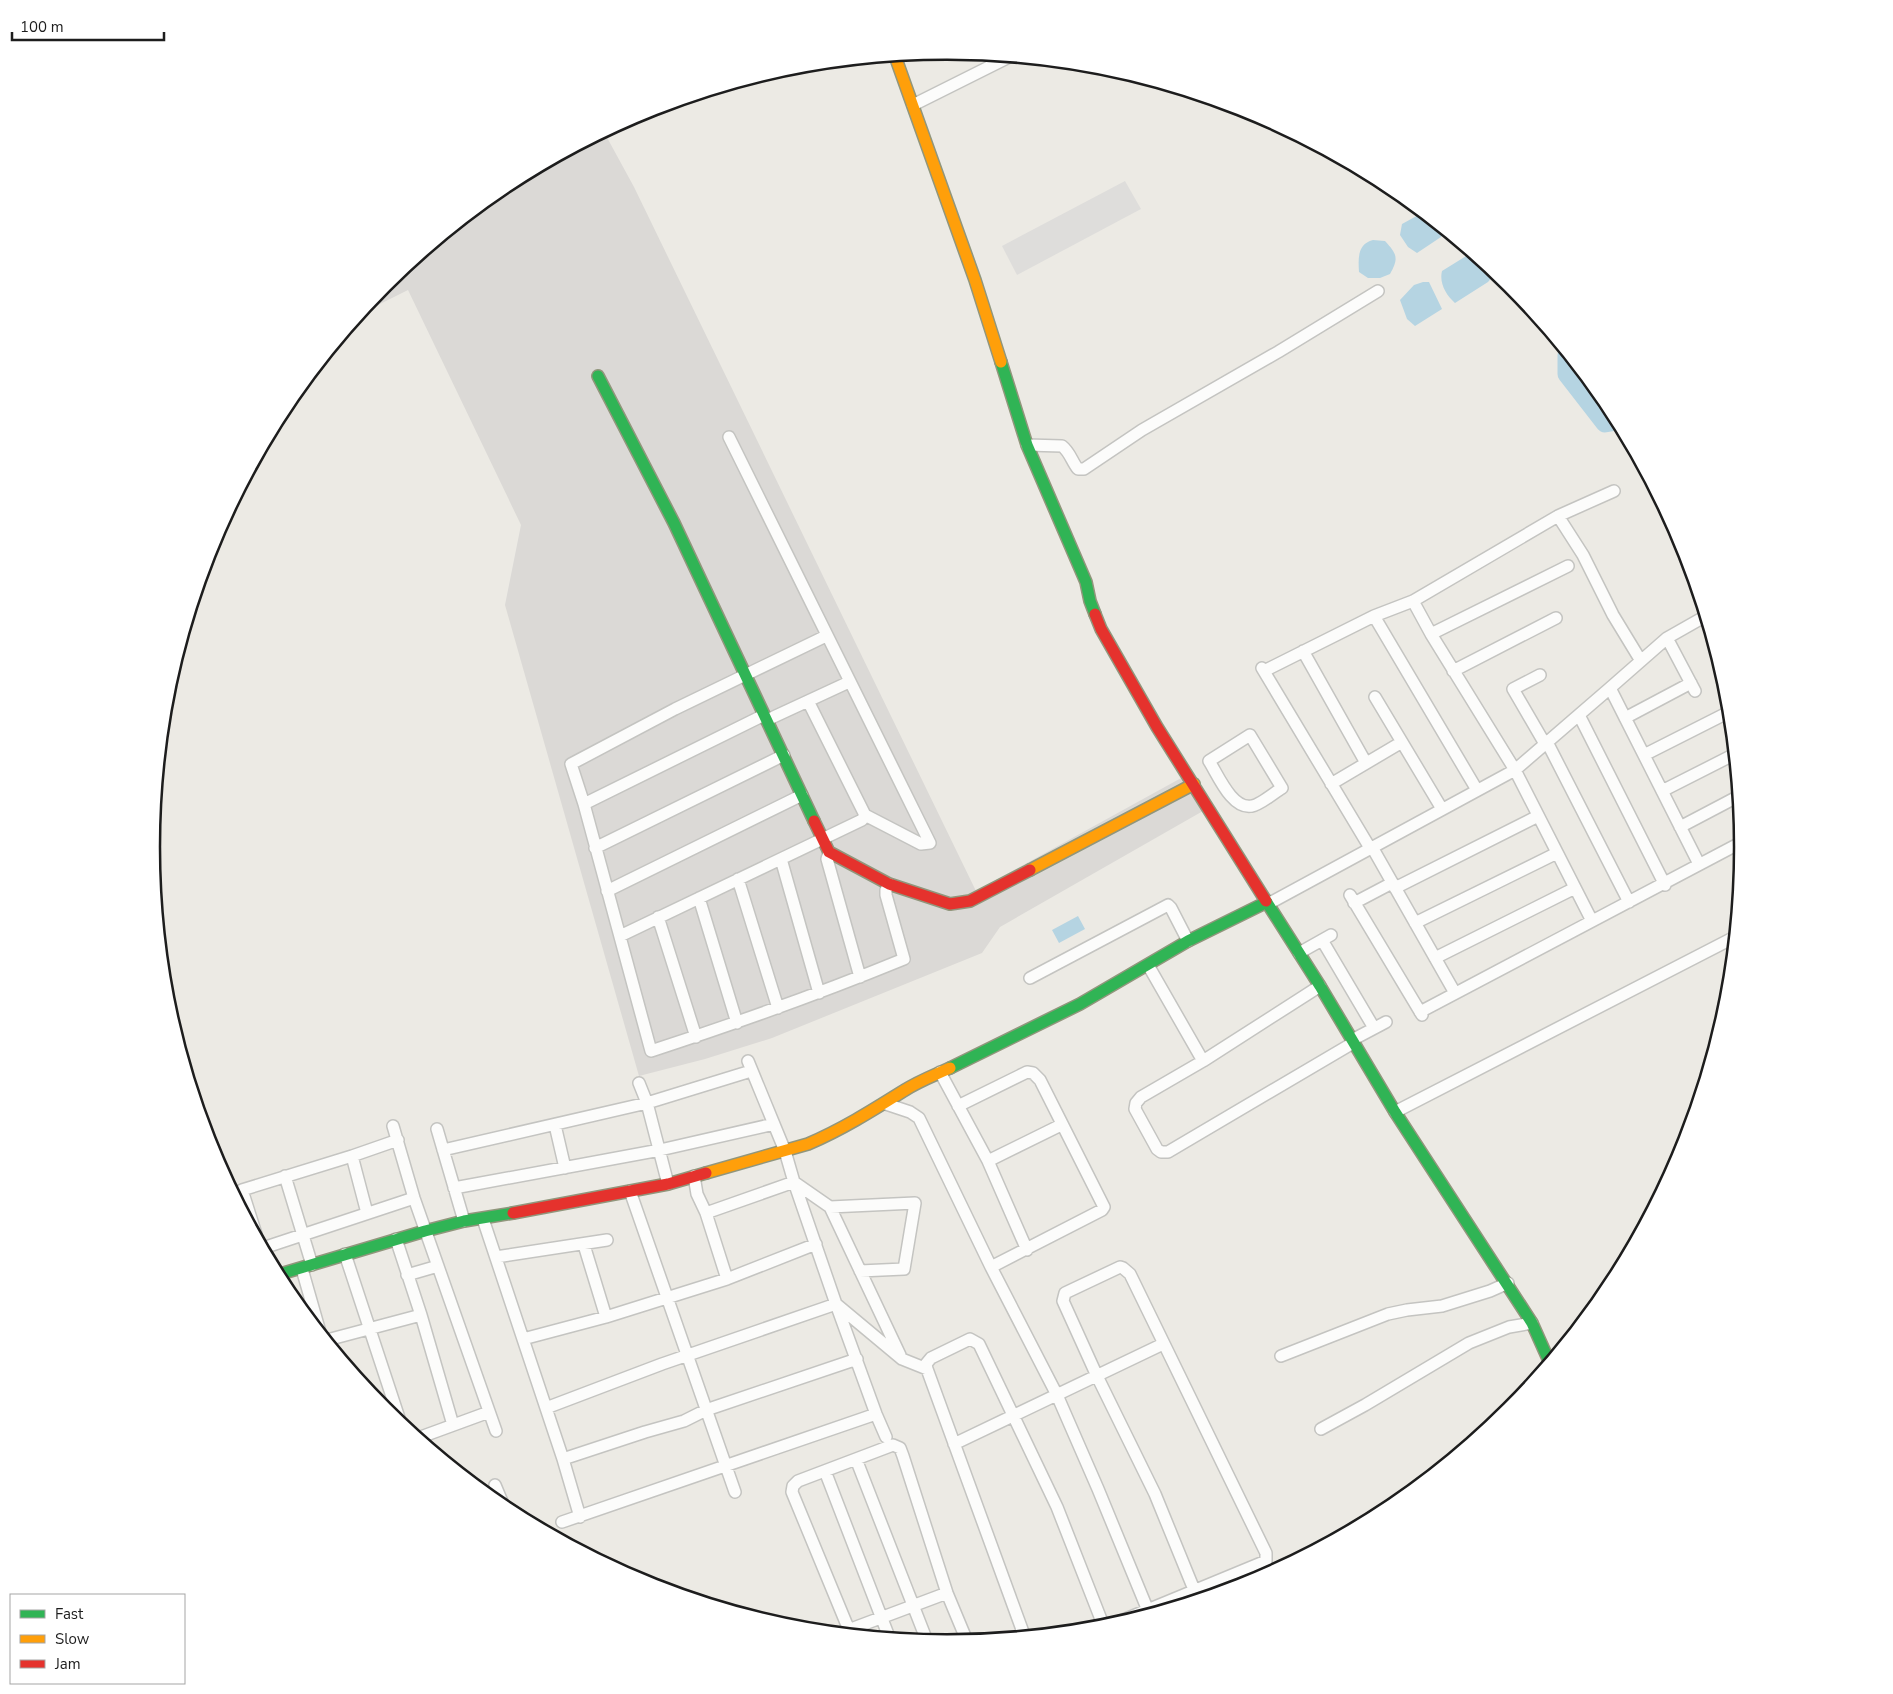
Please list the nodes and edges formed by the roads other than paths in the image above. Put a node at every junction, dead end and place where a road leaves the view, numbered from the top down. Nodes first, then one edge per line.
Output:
1 (897, 62) edge
2 (1001, 62) edge
3 (914, 105) junction
4 (1378, 291) dead end
5 (598, 376) dead end
6 (729, 437) dead end
7 (1026, 445) junction
8 (1614, 491) dead end
9 (1558, 516) junction
10 (1568, 566) dead end
11 (1413, 601) junction
12 (1374, 616) junction
13 (1556, 618) dead end
14 (1700, 619) edge
15 (1431, 634) junction
16 (826, 636) junction
17 (1666, 638) junction
18 (1303, 651) junction
19 (1641, 661) junction
20 (1454, 671) junction
21 (1540, 675) dead end
22 (747, 676) junction
23 (849, 682) junction
24 (1610, 688) junction
25 (1375, 697) dead end
26 (808, 701) junction
27 (1579, 715) junction
28 (1722, 716) edge
29 (766, 717) junction
30 (1625, 718) junction
31 (1402, 742) junction
32 (1546, 743) junction
33 (1644, 755) junction
34 (784, 756) junction
35 (1728, 757) edge
36 (1366, 763) junction
37 (1514, 770) junction
38 (1194, 784) junction
39 (1331, 784) junction
40 (1282, 788) joint
41 (1477, 790) junction
42 (1662, 791) junction
43 (802, 795) junction
44 (1732, 800) edge
45 (584, 804) junction
46 (1442, 809) junction
47 (865, 815) junction
48 (1538, 816) junction
49 (1680, 827) junction
50 (823, 839) junction
51 (1734, 846) edge
52 (595, 848) junction
53 (1371, 848) junction
54 (829, 852) junction
55 (1556, 852) junction
56 (780, 860) junction
57 (1699, 864) junction
58 (738, 879) junction
59 (888, 884) junction
60 (1664, 884) junction
61 (1394, 886) junction
62 (1575, 888) junction
63 (607, 891) junction
64 (699, 898) junction
65 (1629, 902) junction
66 (1268, 903) junction
67 (658, 918) junction
68 (1592, 921) junction
69 (1415, 923) junction
70 (620, 936) junction
71 (1188, 941) junction
72 (1728, 941) edge
73 (1299, 953) junction
74 (1435, 958) junction
75 (1148, 965) junction
76 (860, 977) junction
77 (1030, 978) dead end
78 (1320, 986) junction
79 (819, 993) junction
80 (1455, 993) junction
81 (778, 1008) junction
82 (1386, 1022) dead end
83 (737, 1024) junction
84 (1374, 1028) junction
85 (696, 1037) junction
86 (1352, 1042) junction
87 (1203, 1061) junction
88 (940, 1072) junction
89 (639, 1083) dead end
90 (647, 1102) junction
91 (886, 1104) junction
92 (958, 1106) junction
93 (1395, 1112) junction
94 (774, 1124) junction
95 (1061, 1124) junction
96 (555, 1125) junction
97 (393, 1126) dead end
98 (438, 1129) dead end
99 (398, 1140) junction
100 (443, 1150) junction
101 (660, 1150) junction
102 (785, 1151) junction
103 (352, 1156) junction
104 (988, 1161) junction
105 (565, 1168) junction
106 (285, 1176) junction
107 (694, 1176) junction
108 (794, 1182) junction
109 (668, 1184) junction
110 (454, 1188) junction
111 (630, 1191) junction
112 (414, 1198) junction
113 (247, 1207) edge
114 (830, 1207) junction
115 (368, 1212) junction
116 (706, 1213) junction
117 (483, 1219) junction
118 (464, 1221) junction
119 (425, 1231) junction
120 (304, 1236) junction
121 (396, 1239) junction
122 (607, 1240) dead end
123 (816, 1244) junction
124 (584, 1245) junction
125 (269, 1246) edge
126 (1027, 1250) junction
127 (346, 1254) junction
128 (496, 1257) junction
129 (438, 1266) junction
130 (307, 1267) junction
131 (991, 1268) junction
132 (860, 1271) junction
133 (285, 1273) edge
134 (408, 1275) junction
135 (728, 1279) junction
136 (1508, 1283) junction
137 (668, 1298) junction
138 (311, 1302) junction
139 (306, 1304) edge
140 (836, 1304) junction
141 (421, 1315) junction
142 (315, 1317) edge
143 (606, 1317) junction
144 (1532, 1323) junction
145 (370, 1329) junction
146 (332, 1339) edge
147 (523, 1339) junction
148 (1163, 1344) junction
149 (687, 1355) junction
150 (1281, 1356) dead end
151 (1547, 1356) edge
152 (856, 1359) junction
153 (902, 1359) junction
154 (927, 1369) junction
155 (1097, 1376) junction
156 (1056, 1396) junction
157 (546, 1408) junction
158 (396, 1409) edge
159 (706, 1410) junction
160 (489, 1412) junction
161 (876, 1414) junction
162 (1014, 1415) junction
163 (453, 1425) junction
164 (1321, 1429) dead end
165 (496, 1431) dead end
166 (424, 1436) edge
167 (886, 1437) dead end
168 (954, 1444) junction
169 (563, 1459) junction
170 (856, 1459) junction
171 (725, 1465) junction
172 (825, 1471) junction
173 (495, 1485) dead end
174 (735, 1492) dead end
175 (499, 1494) edge
176 (580, 1517) junction
177 (562, 1522) dead end
178 (1195, 1592) junction
179 (947, 1593) junction
180 (1183, 1597) edge
181 (915, 1606) junction
182 (1147, 1608) edge
183 (881, 1617) junction
184 (1101, 1619) edge
185 (843, 1627) edge
186 (853, 1628) edge
187 (1022, 1630) edge
188 (887, 1631) edge
189 (925, 1633) edge
190 (963, 1633) edge

1 - 3 street
2 - 3 street
3 - 7 street
4 - 7 street
5 - 22 street
6 - 16 street
7 - 38 street
8 - 9 street
9 - 11 street
9 - 19 street
10 - 15 street
11 - 12 street
11 - 15 street
12 - 18 street
12 - 41 street
13 - 20 street
14 - 17 street
15 - 20 street
16 - 22 street
16 - 23 street
17 - 19 street
17 - 30 street
18 - 36 street
18 - 39 street
19 - 24 street
20 - 37 street
21 - 32 street
22 - 29 street
22 - 45 street
23 - 26 street
23 - 47 street
24 - 27 street
24 - 30 street
25 - 31 street
26 - 29 street
26 - 47 street
27 - 32 street
27 - 60 street
28 - 33 street
29 - 34 street
29 - 45 street
30 - 33 street
31 - 36 street
31 - 46 street
32 - 37 street
32 - 65 street
33 - 42 street
34 - 43 street
34 - 52 street
35 - 42 street
36 - 39 street
37 - 41 street
37 - 48 street
38 - 59 street
38 - 66 street
39 - 53 street
40 - 40 street
41 - 46 street
42 - 49 street
43 - 50 street
43 - 63 street
44 - 49 street
45 - 52 street
46 - 53 street
47 - 50 street
48 - 55 street
48 - 61 street
49 - 57 street
50 - 54 street
50 - 56 street
51 - 57 street
52 - 63 street
53 - 61 street
53 - 66 street
54 - 59 street
54 - 76 street
55 - 62 street
55 - 69 street
56 - 58 street
56 - 79 street
57 - 60 street
58 - 64 street
58 - 81 street
59 - 76 street
60 - 65 street
61 - 69 street
61 - 80 street
62 - 68 street
62 - 74 street
63 - 70 street
64 - 67 street
64 - 83 street
65 - 68 street
66 - 71 street
66 - 73 street
67 - 70 street
67 - 85 street
68 - 80 street
69 - 74 street
70 - 85 street
71 - 75 street
71 - 77 street
72 - 93 street
73 - 78 street
73 - 84 street
74 - 80 street
75 - 87 street
75 - 88 street
76 - 79 street
78 - 86 street
78 - 87 street
79 - 81 street
81 - 83 street
82 - 84 street
83 - 85 street
84 - 86 street
86 - 87 street
86 - 93 street
88 - 91 street
88 - 92 street
89 - 90 street
90 - 94 street
90 - 96 street
90 - 101 street
91 - 102 street
91 - 131 street
92 - 95 street
92 - 104 street
93 - 136 street
94 - 101 street
94 - 102 street
95 - 104 street
95 - 126 street
96 - 100 street
96 - 105 street
97 - 99 street
98 - 100 street
99 - 103 street
99 - 112 street
100 - 110 street
101 - 105 street
101 - 109 street
102 - 107 street
102 - 108 street
103 - 106 street
103 - 115 street
104 - 126 street
105 - 110 street
106 - 113 street
106 - 120 street
107 - 109 street
107 - 116 street
108 - 114 street
108 - 116 street
108 - 123 street
109 - 111 street
110 - 118 street
111 - 117 street
111 - 137 street
112 - 115 street
112 - 119 street
114 - 132 street
114 - 132 street
115 - 120 street
116 - 135 street
117 - 118 street
117 - 128 street
118 - 119 street
119 - 121 street
119 - 129 street
120 - 125 street
120 - 130 street
121 - 127 street
121 - 134 street
122 - 124 street
123 - 135 street
123 - 140 street
124 - 128 street
124 - 143 street
126 - 131 street
127 - 130 street
127 - 145 street
128 - 147 street
129 - 134 street
129 - 160 street
130 - 133 street
130 - 138 street
131 - 156 street
132 - 153 street
134 - 141 street
135 - 137 street
136 - 144 street
136 - 150 street
137 - 143 street
137 - 149 street
138 - 139 street
138 - 142 street
140 - 149 street
140 - 152 street
140 - 153 street
141 - 145 street
141 - 163 street
143 - 147 street
144 - 151 street
144 - 164 street
145 - 146 street
145 - 158 street
147 - 157 street
148 - 155 street
148 - 155 street
148 - 178 street
149 - 157 street
149 - 159 street
152 - 159 street
152 - 161 street
153 - 154 street
154 - 162 street
154 - 168 street
155 - 156 street
155 - 178 street
156 - 162 street
156 - 182 street
157 - 169 street
159 - 169 street
159 - 171 street
160 - 163 street
160 - 165 street
161 - 167 street
161 - 171 street
162 - 168 street
162 - 184 street
163 - 166 street
168 - 187 street
169 - 176 street
170 - 172 street
170 - 179 street
170 - 181 street
171 - 174 street
171 - 176 street
172 - 183 street
172 - 185 street
173 - 175 street
176 - 177 street
178 - 180 street
179 - 181 street
179 - 190 street
181 - 183 street
181 - 189 street
183 - 186 street
183 - 188 street

